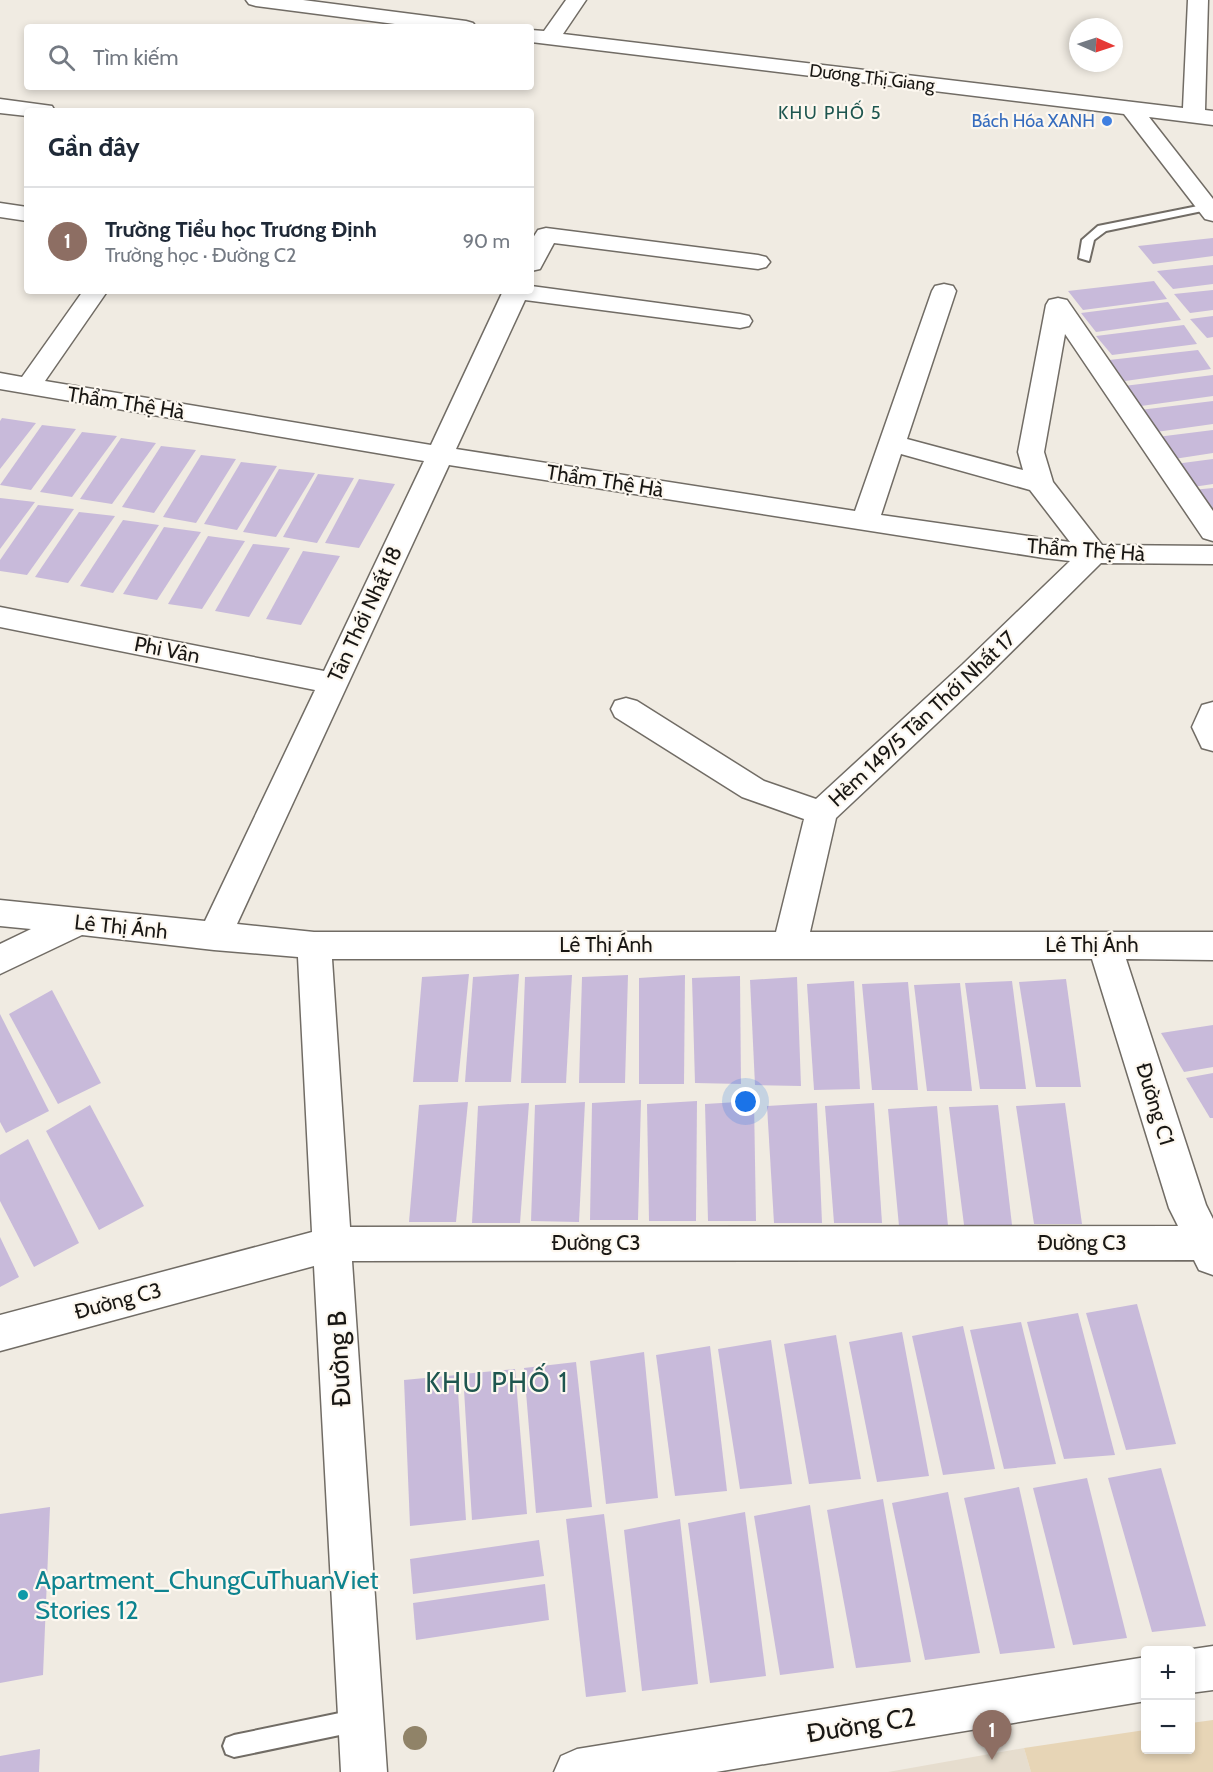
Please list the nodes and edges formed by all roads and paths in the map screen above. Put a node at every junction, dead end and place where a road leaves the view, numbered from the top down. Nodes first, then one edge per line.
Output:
1 (256, 0) edge
2 (576, 0) edge
3 (1198, 0) edge
4 (375, 7) edge
5 (452, 24) edge
6 (540, 38) edge
7 (0, 106) edge
8 (24, 109) edge
9 (1132, 110) junction
10 (1204, 116) edge
11 (0, 210) edge
12 (1210, 210) edge
13 (24, 214) edge
14 (534, 258) edge
15 (1084, 258) dead end
16 (758, 262) dead end
17 (944, 291) dead end
18 (534, 293) edge
19 (93, 294) edge
20 (515, 294) edge
21 (740, 321) dead end
22 (0, 381) edge
23 (28, 387) junction
24 (892, 443) junction
25 (439, 455) junction
26 (1040, 484) junction
27 (865, 521) junction
28 (1213, 532) edge
29 (1094, 554) junction
30 (1213, 555) edge
31 (0, 617) edge
32 (333, 683) junction
33 (626, 709) dead end
34 (1213, 713) edge
35 (1213, 740) edge
36 (821, 813) junction
37 (0, 913) edge
38 (76, 922) junction
39 (214, 937) junction
40 (314, 945) junction
41 (790, 945) junction
42 (1105, 946) junction
43 (1213, 946) edge
44 (0, 960) edge
45 (332, 1244) junction
46 (1209, 1251) edge
47 (0, 1333) edge
48 (1213, 1668) edge
49 (1195, 1670) edge
50 (1141, 1680) edge
51 (361, 1720) junction
52 (234, 1746) dead end
53 (364, 1772) edge
54 (577, 1772) edge

1 - 4 street
2 - 6 street
3 - 10 street
4 - 5 street
6 - 9 street, Dương Thị Giang
7 - 8 street
9 - 10 street, Dương Thị Giang
9 - 12 street
11 - 13 street
12 - 15 lane
14 - 16 street
17 - 24 street
18 - 21 street, Tân Thới Nhất 18
19 - 23 street
20 - 25 street, Tân Thới Nhất 18
22 - 23 street, Thẩm Thệ Hà
23 - 25 street, Thẩm Thệ Hà
24 - 26 street
24 - 27 street
25 - 27 street, Thẩm Thệ Hà
25 - 32 street, Tân Thới Nhất 18
26 - 28 street
26 - 29 street
27 - 29 street, Thẩm Thệ Hà
29 - 30 street, Thẩm Thệ Hà
29 - 36 street, Hẻm 149/5 Tân Thới Nhất 17
31 - 32 street, Phi Vân
32 - 39 street, Tân Thới Nhất 18
33 - 36 street
34 - 35 street
36 - 41 street, Hẻm 149/5 Tân Thới Nhất 17
37 - 38 street, Lê Thị Ánh
38 - 39 street, Lê Thị Ánh
38 - 44 street
39 - 40 street, Lê Thị Ánh
40 - 41 street, Lê Thị Ánh
40 - 45 street, Đường B
41 - 42 street, Lê Thị Ánh
42 - 43 street, Lê Thị Ánh
42 - 46 street, Đường C1
45 - 46 street, Đường C3
45 - 47 street, Đường C3
45 - 51 street, Đường B
48 - 49 street
50 - 54 street, Đường C2
51 - 52 lane
51 - 53 street, Đường B

